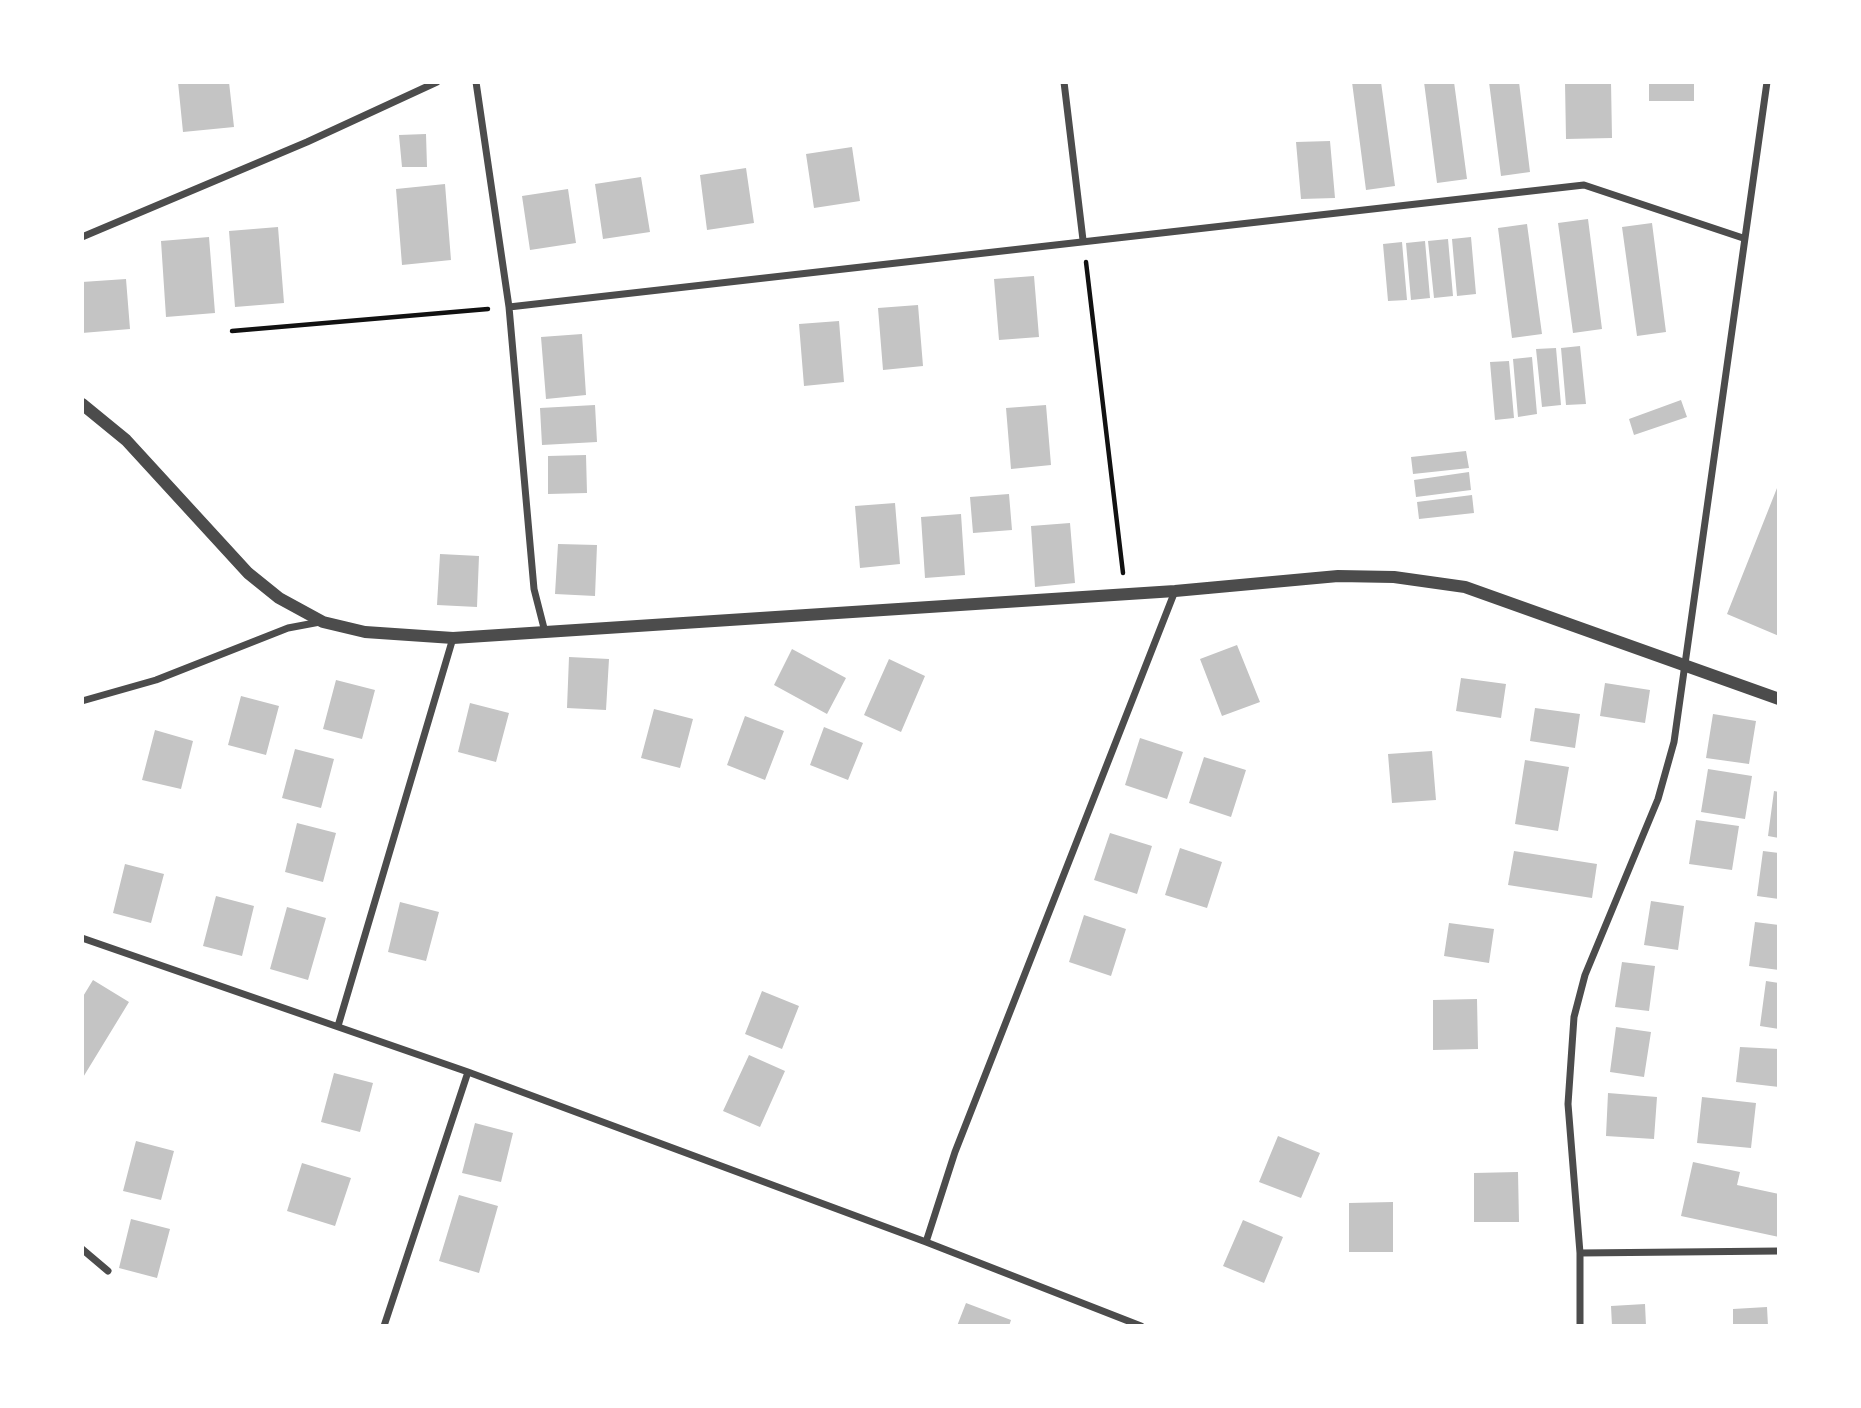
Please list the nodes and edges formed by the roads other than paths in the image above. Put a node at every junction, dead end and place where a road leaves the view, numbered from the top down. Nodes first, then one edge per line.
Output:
1 (437, 82) edge
2 (476, 82) edge
3 (1064, 82) edge
4 (1767, 82) edge
5 (82, 237) edge
6 (1743, 238) junction
7 (1083, 240) junction
8 (509, 307) junction
9 (82, 404) edge
10 (1175, 591) junction
11 (323, 622) junction
12 (545, 632) junction
13 (453, 639) junction
14 (1684, 665) junction
15 (1779, 699) edge
16 (82, 701) edge
17 (82, 938) edge
18 (338, 1026) junction
19 (468, 1072) junction
20 (926, 1242) junction
21 (82, 1249) edge
22 (1779, 1251) edge
23 (1580, 1252) junction
24 (108, 1271) dead end
25 (384, 1326) edge
26 (1141, 1326) edge
27 (1580, 1326) edge

1 - 5 street
2 - 8 street
3 - 7 street
4 - 6 street
6 - 7 street
6 - 14 street
7 - 8 street
8 - 12 street
9 - 11 street
10 - 12 street
10 - 14 street
10 - 20 street
11 - 13 street
11 - 16 street
12 - 13 street
13 - 18 street
14 - 15 street
14 - 23 street
17 - 18 street
18 - 19 street
19 - 20 street
19 - 25 street
20 - 26 street
21 - 24 street
22 - 23 street
23 - 27 street

